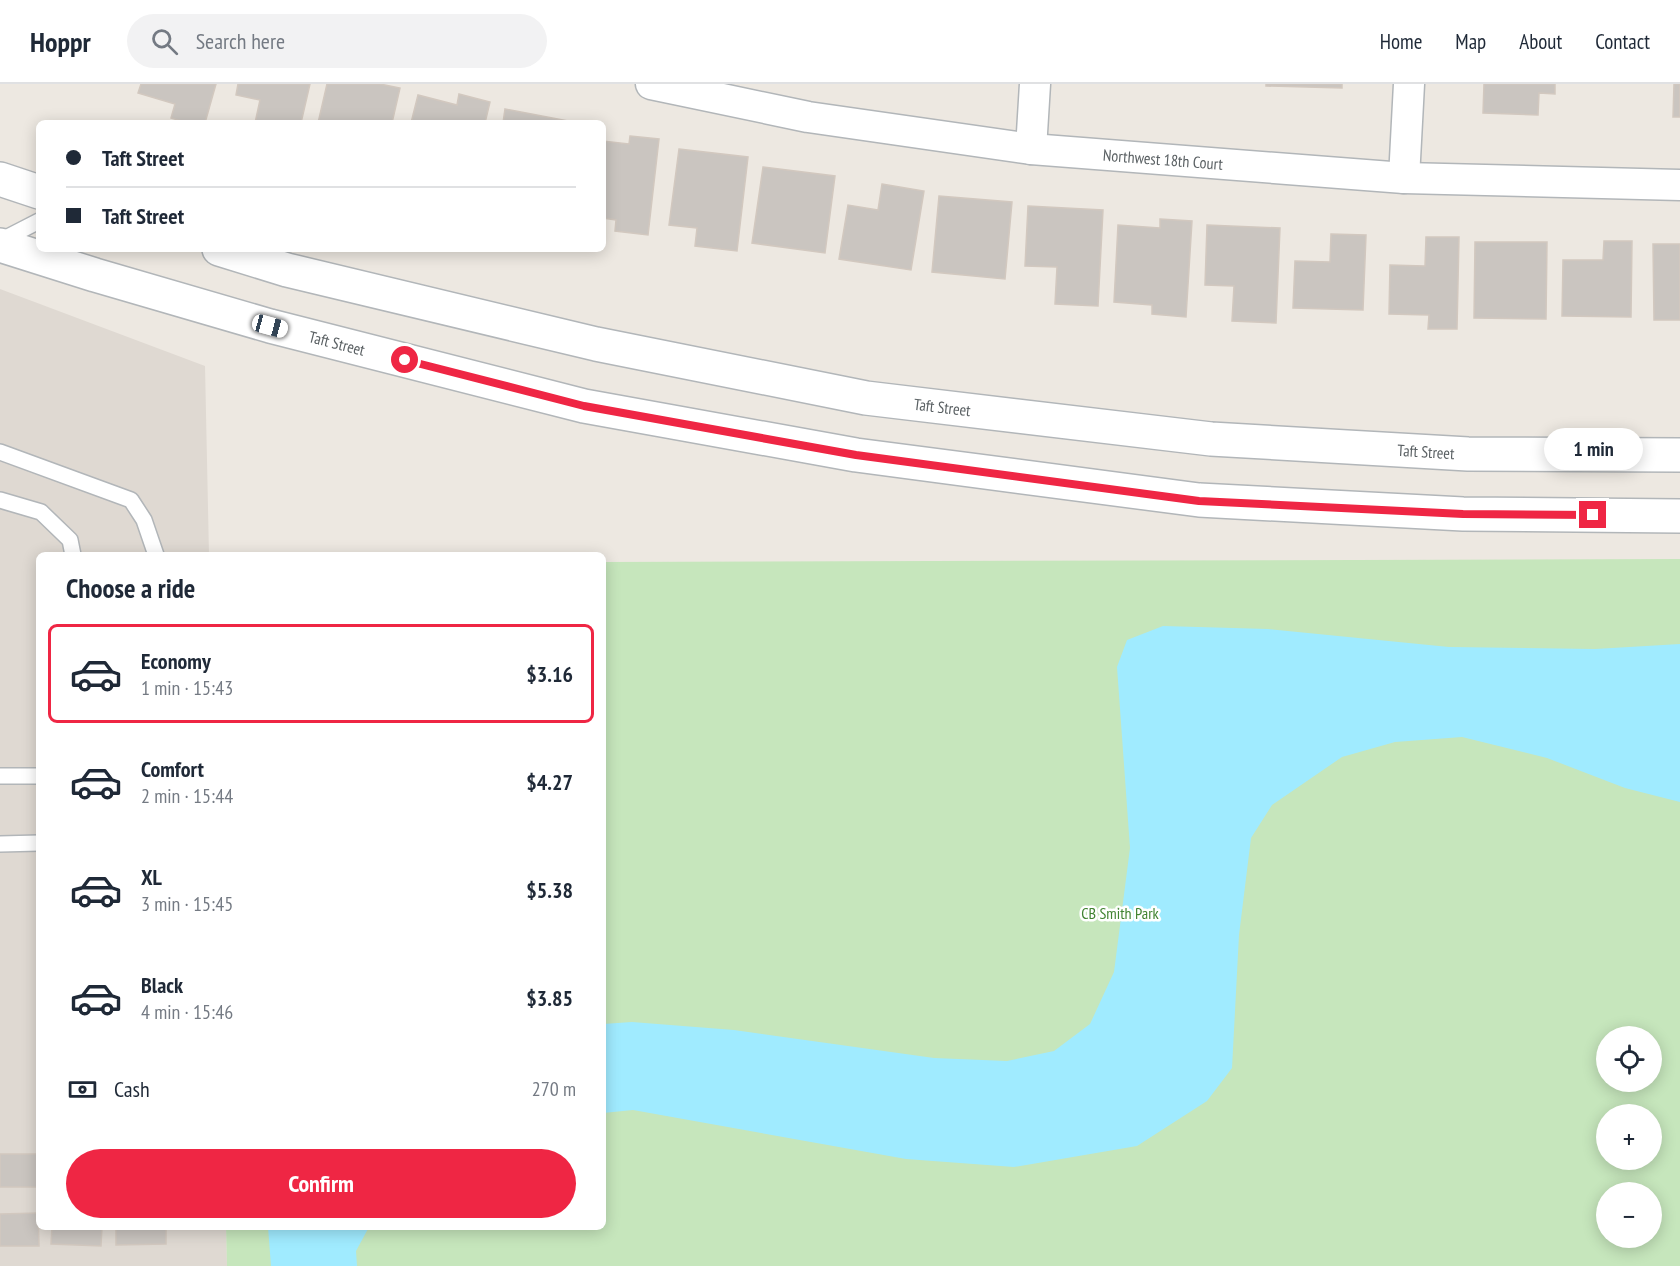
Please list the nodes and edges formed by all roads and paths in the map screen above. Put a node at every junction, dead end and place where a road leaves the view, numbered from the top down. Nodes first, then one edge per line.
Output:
1 (651, 84) edge
2 (1035, 84) edge
3 (1409, 84) edge
4 (1031, 149) junction
5 (1404, 178) junction
6 (0, 179) edge
7 (1680, 185) edge
8 (36, 191) edge
9 (36, 223) edge
10 (0, 243) edge
11 (229, 252) edge
12 (0, 452) edge
13 (1680, 455) edge
14 (0, 500) edge
15 (1680, 516) edge
16 (72, 552) edge
17 (155, 552) edge
18 (0, 776) edge
19 (36, 776) edge
20 (36, 843) edge
21 (0, 844) edge

1 - 4 street, Northwest 18th Court
2 - 4 street
3 - 5 street
4 - 5 street, Northwest 18th Court
5 - 7 street, Northwest 18th Court
6 - 8 street
9 - 10 lane
10 - 15 street, Taft Street
11 - 13 street, Taft Street
12 - 17 lane
14 - 16 lane
18 - 19 lane
20 - 21 lane

